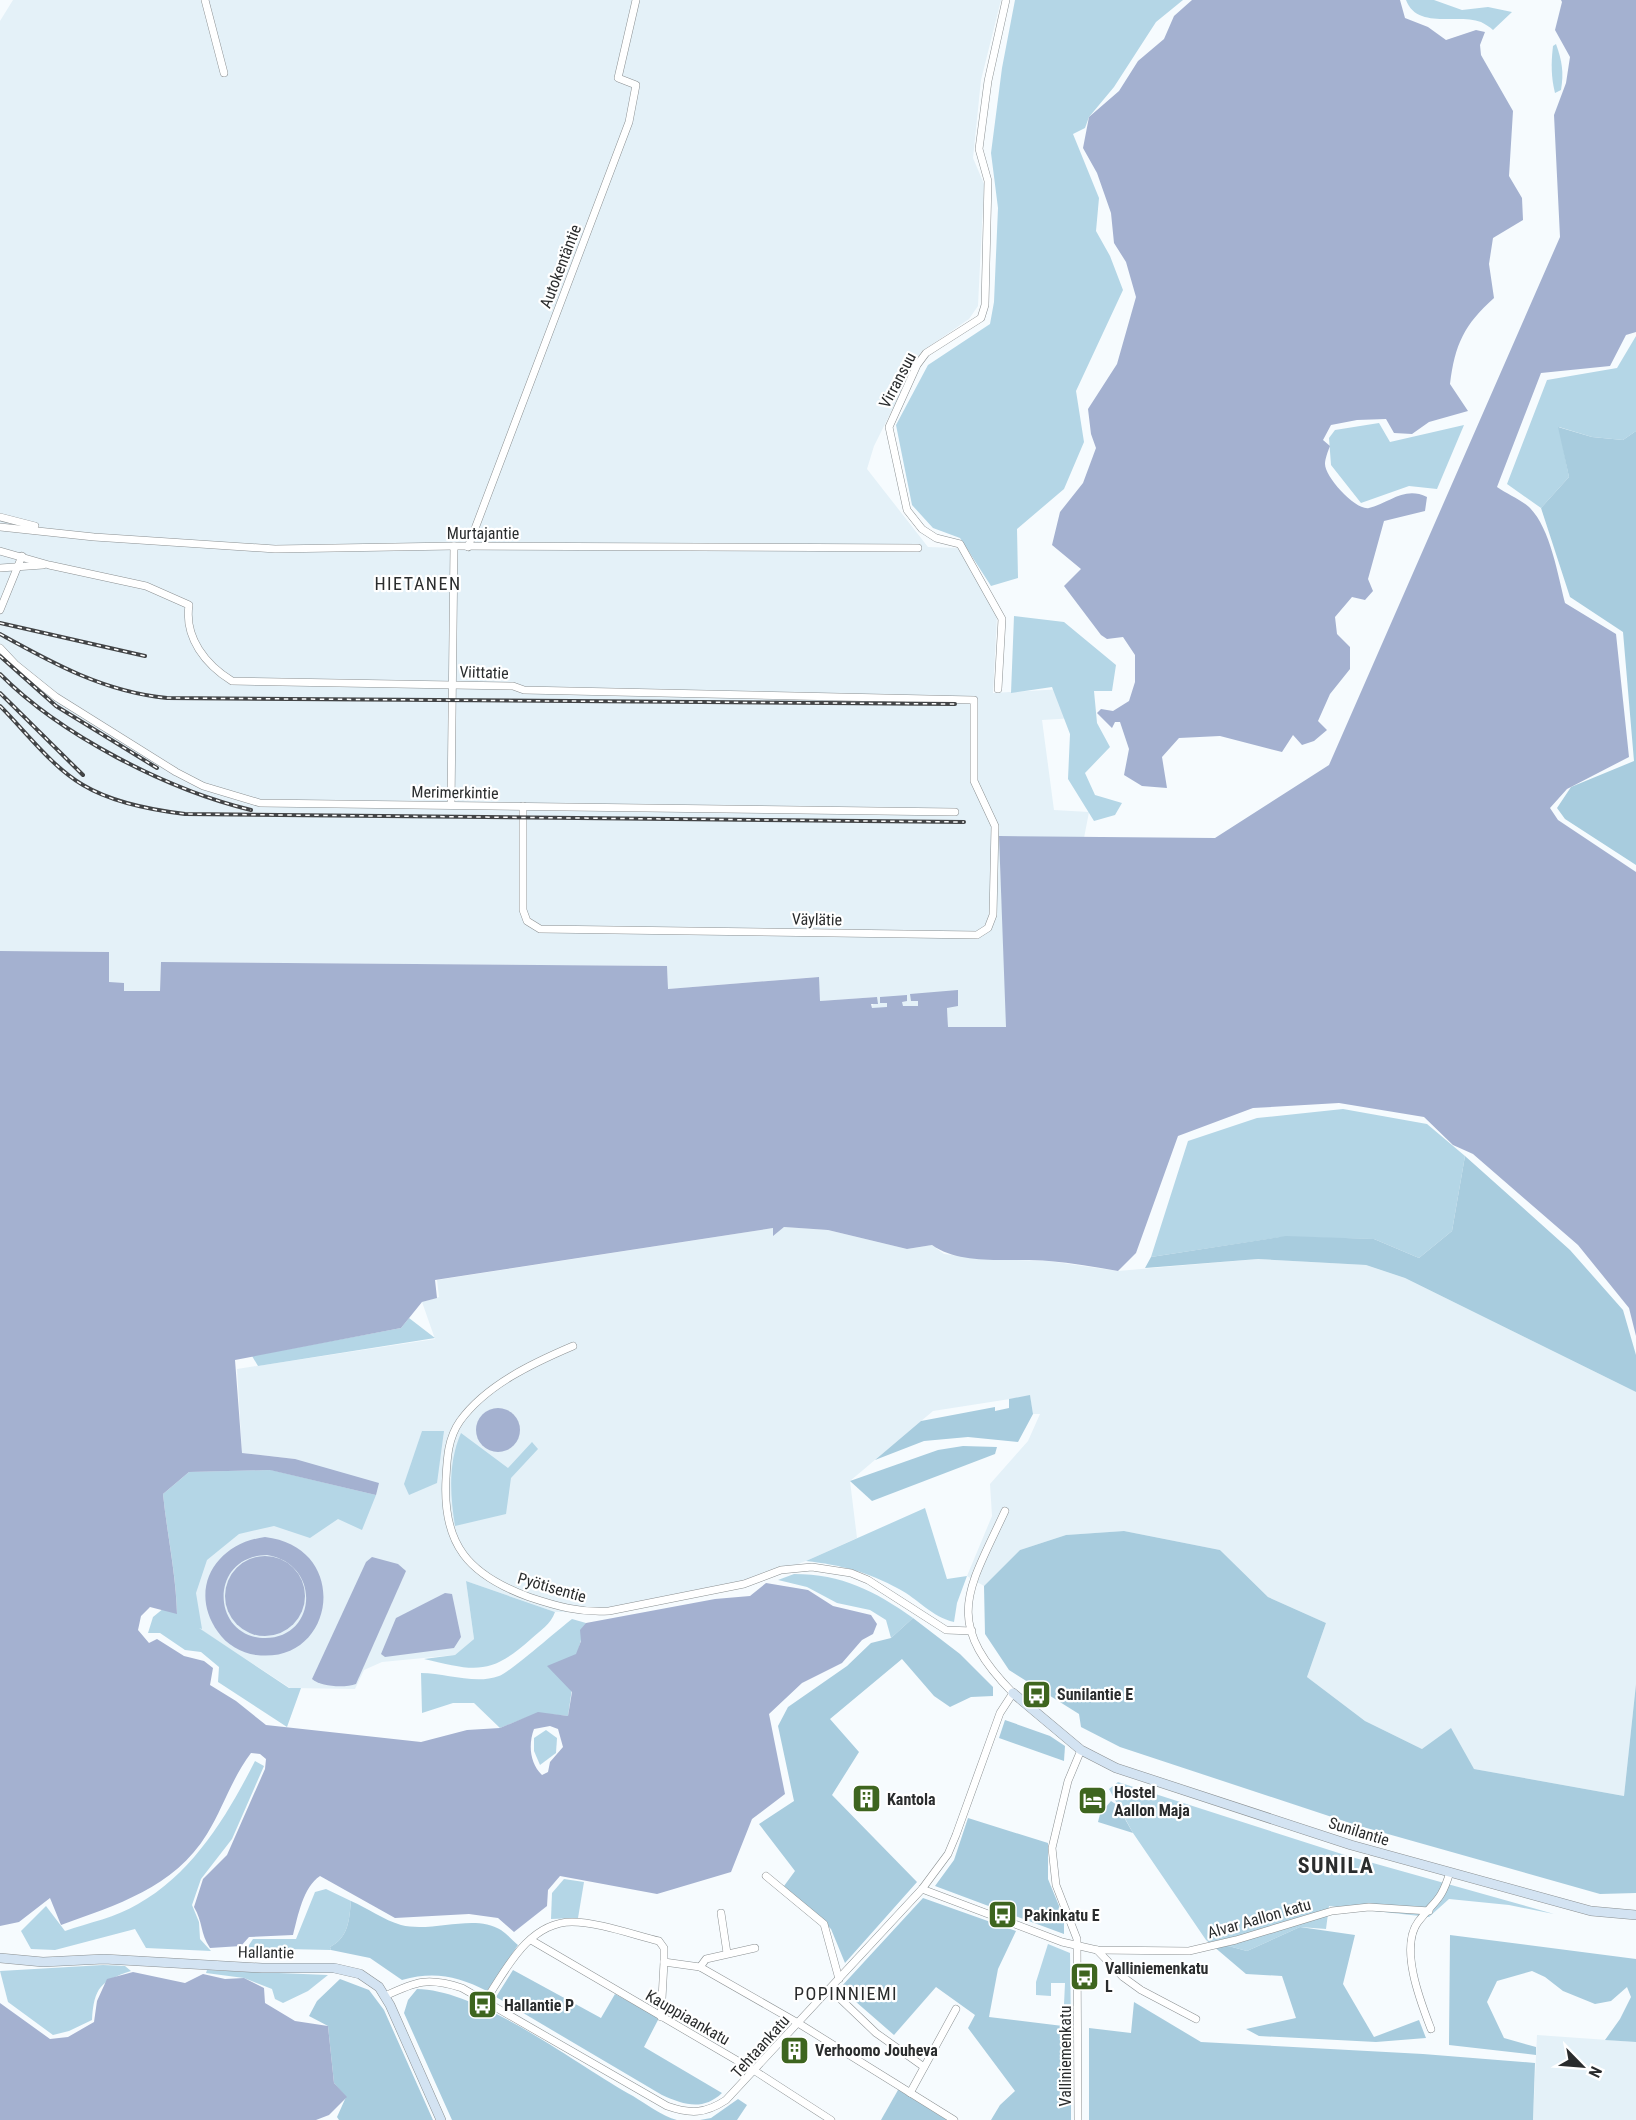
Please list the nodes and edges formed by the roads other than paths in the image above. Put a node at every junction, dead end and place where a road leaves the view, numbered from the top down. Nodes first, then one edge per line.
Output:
1 (205, 0) edge
2 (636, 0) edge
3 (1006, 0) edge
4 (224, 73) dead end
5 (4, 518) edge
6 (0, 527) edge
7 (48, 530) junction
8 (454, 546) junction
9 (468, 547) junction
10 (918, 548) dead end
11 (0, 551) edge
12 (22, 556) junction
13 (49, 565) junction
14 (20, 567) junction
15 (0, 568) edge
16 (0, 610) edge
17 (0, 648) edge
18 (452, 684) junction
19 (998, 689) dead end
20 (974, 700) joint
21 (451, 805) junction
22 (523, 806) junction
23 (955, 812) dead end
24 (573, 1346) dead end
25 (1005, 1511) dead end
26 (972, 1631) junction
27 (1013, 1693) junction
28 (1081, 1750) junction
29 (1450, 1872) junction
30 (766, 1876) dead end
31 (922, 1889) junction
32 (1429, 1911) junction
33 (721, 1913) dead end
34 (1636, 1915) edge
35 (531, 1940) junction
36 (1077, 1947) junction
37 (755, 1948) dead end
38 (1097, 1950) junction
39 (727, 1953) junction
40 (0, 1958) edge
41 (664, 1962) junction
42 (700, 1967) junction
43 (840, 1979) junction
44 (830, 1989) junction
45 (385, 1996) junction
46 (486, 2000) junction
47 (956, 2009) dead end
48 (661, 2017) junction
49 (1196, 2019) dead end
50 (798, 2023) junction
51 (1431, 2030) dead end
52 (924, 2067) junction
53 (755, 2071) junction
54 (910, 2092) junction
55 (441, 2120) edge
56 (831, 2120) edge
57 (954, 2120) edge
58 (1078, 2120) edge

1 - 4 street
2 - 9 street, Autokentäntie
3 - 19 street, Virransuu
5 - 7 street
6 - 7 street
7 - 8 street, Murtajantie
8 - 9 street, Murtajantie
8 - 18 street
9 - 10 street, Murtajantie
11 - 12 street, Viittatie
12 - 13 street, Viittatie
12 - 14 street
13 - 14 street, Viittatie
13 - 18 street, Viittatie
14 - 15 street, Viittatie
14 - 16 street
17 - 21 street, Merimerkintie
18 - 20 street, Viittatie
18 - 21 street
20 - 22 street, Väylätie
21 - 22 street, Merimerkintie
22 - 23 street, Merimerkintie
24 - 26 street, Pyötisentie
25 - 26 street
26 - 27 street
27 - 28 street, Sunilantie
27 - 31 street, Tehtaankatu
28 - 29 street, Sunilantie
28 - 36 street, Valliniemenkatu
29 - 32 street
29 - 34 street, Sunilantie
30 - 43 street
31 - 36 street, Alvar Aallon katu
31 - 43 street, Tehtaankatu
32 - 38 street, Alvar Aallon katu
32 - 51 street
33 - 39 street
35 - 41 street
35 - 46 street
35 - 48 street, Kauppiaankatu
36 - 38 street, Alvar Aallon katu
36 - 58 street, Valliniemenkatu
37 - 39 street
38 - 49 street
39 - 42 street
40 - 45 street, Hallantie
41 - 42 street
41 - 48 street
42 - 50 street
43 - 44 street, Tehtaankatu
44 - 50 street, Tehtaankatu
44 - 52 street
45 - 46 street, Tehtaankatu
45 - 55 street, Hallantie
46 - 53 street, Tehtaankatu
47 - 52 street
48 - 53 street, Kauppiaankatu
50 - 53 street, Tehtaankatu
50 - 54 street
52 - 54 street
53 - 56 street, Kauppiaankatu
54 - 57 street

